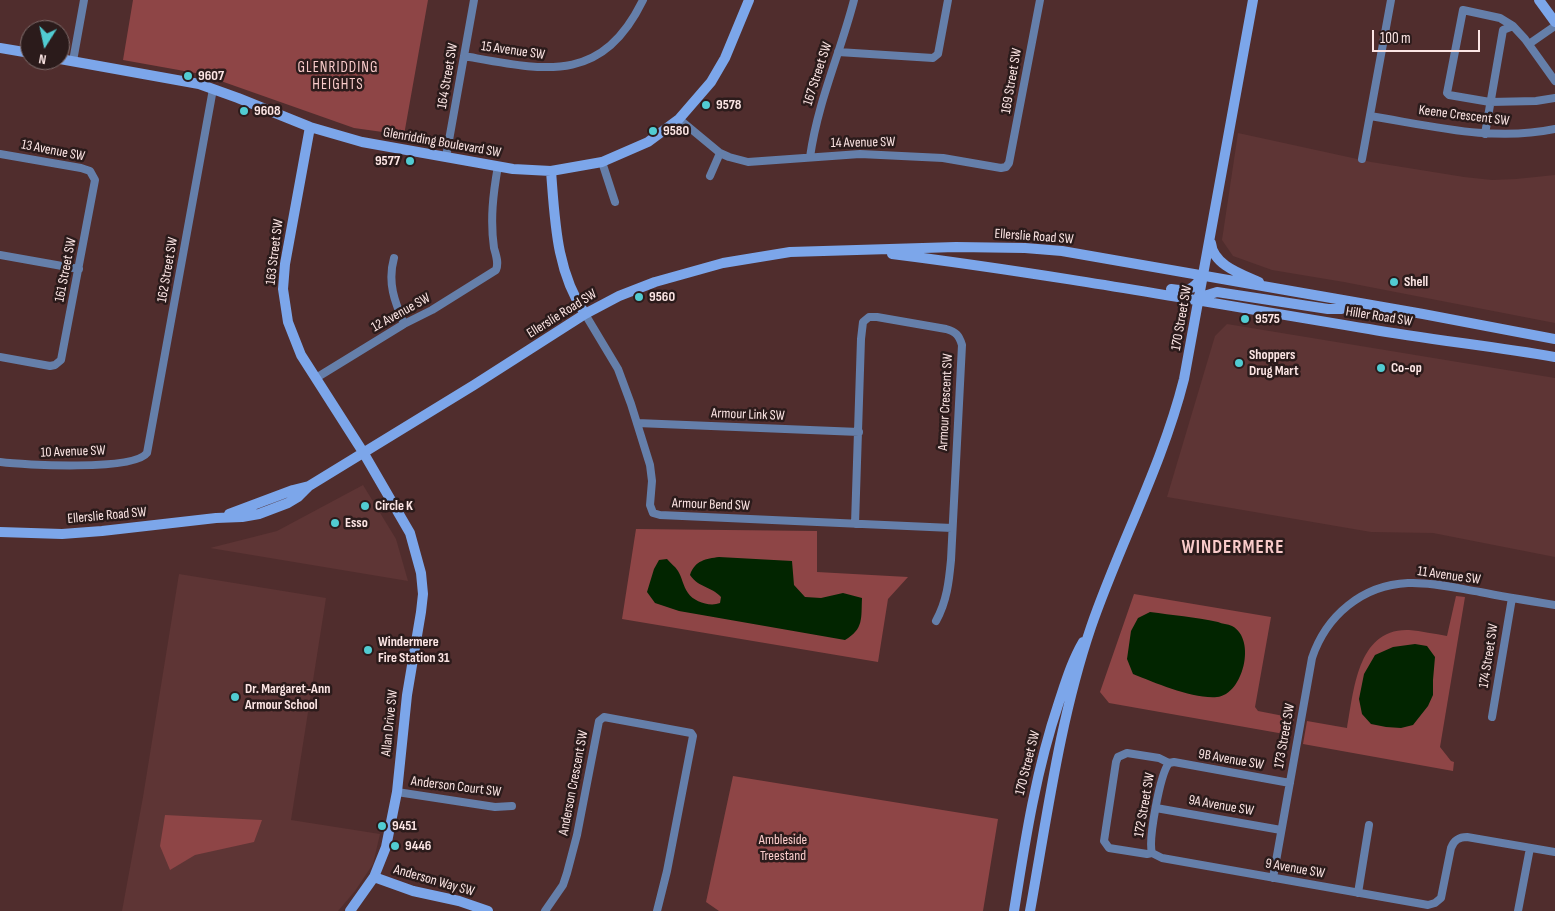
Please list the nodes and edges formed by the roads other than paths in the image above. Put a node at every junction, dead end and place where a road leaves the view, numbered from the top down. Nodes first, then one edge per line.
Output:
1 (84, 0) edge
2 (474, 0) edge
3 (643, 0) edge
4 (749, 0) edge
5 (854, 0) edge
6 (948, 0) edge
7 (1040, 0) edge
8 (1253, 0) edge
9 (1391, 0) edge
10 (1538, 0) edge
11 (1555, 22) edge
12 (1513, 26) junction
13 (1555, 26) edge
14 (1529, 44) junction
15 (0, 48) edge
16 (20, 52) edge
17 (838, 52) junction
18 (464, 56) junction
19 (70, 61) edge
20 (73, 61) junction
21 (1555, 81) edge
22 (213, 89) junction
23 (1555, 98) edge
24 (1490, 102) junction
25 (1370, 116) junction
26 (678, 119) junction
27 (310, 127) junction
28 (1555, 129) edge
29 (1485, 134) junction
30 (720, 153) junction
31 (0, 154) edge
32 (446, 157) junction
33 (810, 157) junction
34 (1362, 159) dead end
35 (602, 162) junction
36 (498, 166) junction
37 (1006, 166) joint
38 (551, 171) junction
39 (710, 176) dead end
40 (95, 180) joint
41 (615, 202) dead end
42 (1211, 236) junction
43 (860, 250) junction
44 (0, 255) edge
45 (394, 258) dead end
46 (79, 269) junction
47 (1038, 274) junction
48 (1204, 276) junction
49 (1271, 288) junction
50 (1200, 300) junction
51 (1358, 303) junction
52 (586, 314) junction
53 (404, 324) junction
54 (1555, 339) edge
55 (0, 356) edge
56 (1555, 357) edge
57 (316, 378) junction
58 (637, 423) junction
59 (859, 432) junction
60 (362, 452) junction
61 (145, 455) joint
62 (0, 462) edge
63 (855, 524) junction
64 (952, 528) junction
65 (0, 532) edge
66 (1512, 598) junction
67 (1555, 605) edge
68 (1344, 607) joint
69 (936, 620) dead end
70 (1091, 628) junction
71 (1492, 717) dead end
72 (1169, 763) junction
73 (1290, 783) junction
74 (397, 792) junction
75 (512, 806) dead end
76 (1156, 808) junction
77 (1369, 825) dead end
78 (1281, 830) junction
79 (1530, 848) junction
80 (1555, 852) edge
81 (1152, 853) junction
82 (374, 877) junction
83 (1273, 878) junction
84 (1358, 893) junction
85 (350, 911) edge
86 (488, 911) edge
87 (546, 911) edge
88 (657, 911) edge
89 (1014, 911) edge
90 (1030, 911) edge
91 (1518, 911) edge

1 - 20 street
2 - 18 street, 164 Street SW
3 - 18 street, 15 Avenue SW
4 - 26 main road, Glenridding Boulevard SW
5 - 17 street, 167 Street SW
6 - 17 street
7 - 37 street, 169 Street SW
8 - 42 main road, 170 Street SW
9 - 25 street
10 - 11 main road
12 - 14 street
12 - 24 street
12 - 24 street
13 - 14 street
14 - 21 street
15 - 16 main road
17 - 33 street, 167 Street SW
18 - 32 street, 164 Street SW
19 - 20 main road, Glenridding Boulevard SW
20 - 22 main road, Glenridding Boulevard SW
22 - 27 main road, Glenridding Boulevard SW
22 - 61 street, 162 Street SW
23 - 24 street
24 - 29 street
25 - 29 street, Keene Crescent SW
25 - 34 street
26 - 30 street, 14 Avenue SW
26 - 35 main road, Glenridding Boulevard SW
27 - 32 main road, Glenridding Boulevard SW
27 - 57 main road, 163 Street SW
28 - 29 street, Keene Crescent SW
30 - 33 street, 14 Avenue SW
30 - 39 street
31 - 40 street, 13 Avenue SW
32 - 36 main road, Glenridding Boulevard SW
33 - 37 street, 14 Avenue SW
35 - 38 main road, Glenridding Boulevard SW
35 - 41 street
36 - 38 main road, Glenridding Boulevard SW
36 - 53 street, 12 Avenue SW
38 - 52 main road
40 - 46 street, 161 Street SW
42 - 48 main road, 170 Street SW
42 - 49 main road
43 - 47 main road, Ellerslie Road SW
43 - 48 main road, Ellerslie Road SW
43 - 52 main road, Ellerslie Road SW
44 - 46 street
45 - 53 street
46 - 55 street, 161 Street SW
47 - 48 main road
47 - 50 main road, Ellerslie Road SW
48 - 49 main road, Hiller Road SW
48 - 50 main road, 170 Street SW
49 - 51 main road, Hiller Road SW
50 - 51 main road
50 - 56 main road, Hiller Road SW
50 - 70 main road, 170 Street SW
51 - 54 main road, Hiller Road SW
52 - 58 street, Armour Bend SW
52 - 60 main road, Ellerslie Road SW
53 - 57 street, 12 Avenue SW
57 - 60 main road, 163 Street SW
58 - 59 street, Armour Link SW
58 - 63 street, Armour Bend SW
59 - 63 street, Armour Crescent SW
59 - 64 street, Armour Crescent SW
60 - 65 main road, Ellerslie Road SW
60 - 74 main road, Allan Drive SW
61 - 62 street, 10 Avenue SW
63 - 64 street, Armour Bend SW
64 - 69 street, Armour Crescent SW
66 - 67 street, 11 Avenue SW
66 - 68 street, 11 Avenue SW
66 - 71 street, 174 Street SW
68 - 73 street, 173 Street SW
70 - 89 main road, 170 Street SW
70 - 90 main road, 170 Street SW
72 - 73 street, 9B Avenue SW
72 - 76 street, 172 Street SW
72 - 81 street, 9B Avenue SW
73 - 78 street, 173 Street SW
74 - 75 street, Anderson Court SW
74 - 82 main road, Allan Drive SW
76 - 78 street, 9A Avenue SW
76 - 81 street, 172 Street SW
77 - 84 street
78 - 83 street, 173 Street SW
79 - 80 street
79 - 84 street, 9 Avenue SW
79 - 91 street
81 - 83 street, 9 Avenue SW
82 - 85 main road, Allan Drive SW
82 - 86 main road, Anderson Way SW
83 - 84 street, 9 Avenue SW
87 - 88 street, Anderson Crescent SW

